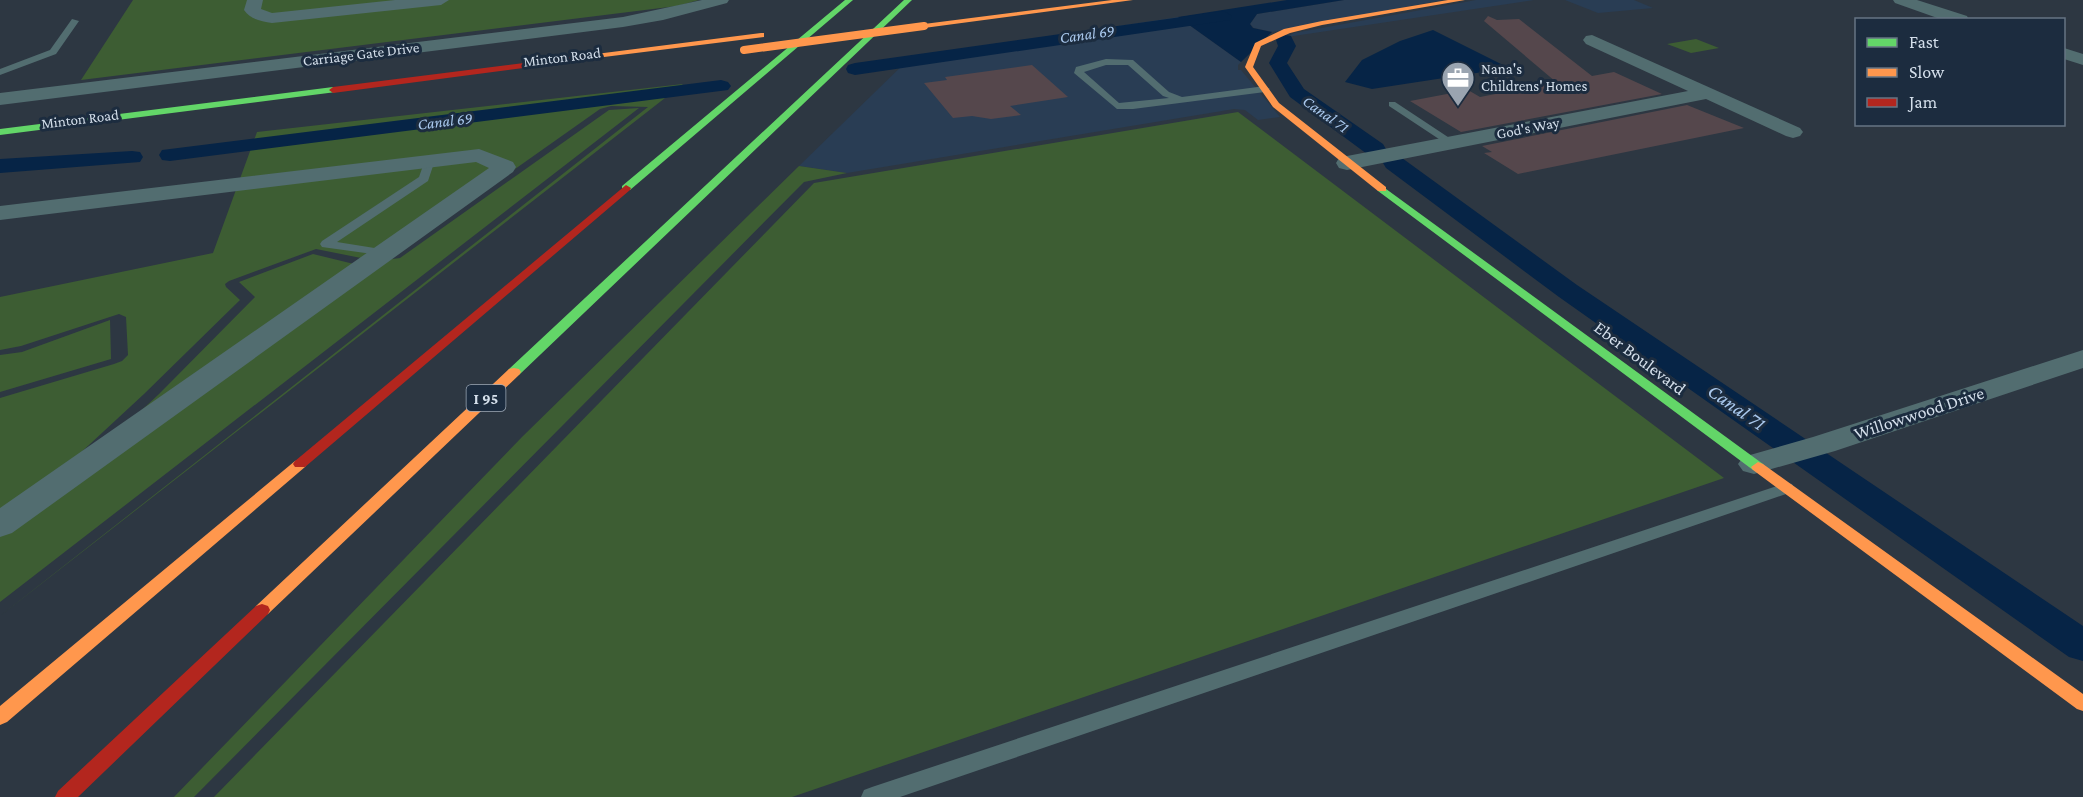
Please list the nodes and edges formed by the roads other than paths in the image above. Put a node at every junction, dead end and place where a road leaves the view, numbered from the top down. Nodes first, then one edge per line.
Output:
1 (255, 0) edge
2 (441, 0) edge
3 (721, 0) edge
4 (849, 0) edge
5 (908, 0) edge
6 (1042, 0) edge
7 (1129, 0) edge
8 (1461, 0) edge
9 (1901, 0) edge
10 (1955, 18) edge
11 (75, 21) dead end
12 (1592, 40) dead end
13 (2065, 53) edge
14 (2083, 60) edge
15 (0, 72) edge
16 (1265, 89) junction
17 (1709, 93) junction
18 (0, 99) edge
19 (1181, 100) junction
20 (1392, 104) dead end
21 (0, 132) edge
22 (1793, 132) dead end
23 (1452, 143) junction
24 (0, 146) edge
25 (430, 160) junction
26 (1347, 163) junction
27 (0, 213) edge
28 (383, 253) junction
29 (2083, 359) edge
30 (1763, 462) junction
31 (1786, 488) junction
32 (0, 525) edge
33 (2083, 704) edge
34 (0, 717) edge
35 (65, 797) edge
36 (872, 797) edge

1 - 2 street
3 - 18 street, Carriage Gate Drive
4 - 34 main road
5 - 35 main road, I 95
6 - 21 main road, Minton Road
7 - 24 main road, Minton Road, bridge
8 - 16 main road, Eber Boulevard
9 - 10 street
11 - 15 lane
12 - 17 street
13 - 14 street
16 - 19 lane
16 - 26 main road, Eber Boulevard
17 - 22 street
17 - 23 street, God's Way
19 - 19 lane
20 - 23 lane
23 - 26 street, God's Way
25 - 27 street
25 - 28 lane
25 - 28 street
26 - 30 main road, Eber Boulevard
28 - 32 street
29 - 30 street, Willowwood Drive
30 - 31 main road, Eber Boulevard
31 - 33 main road, Eber Boulevard
31 - 36 lane

